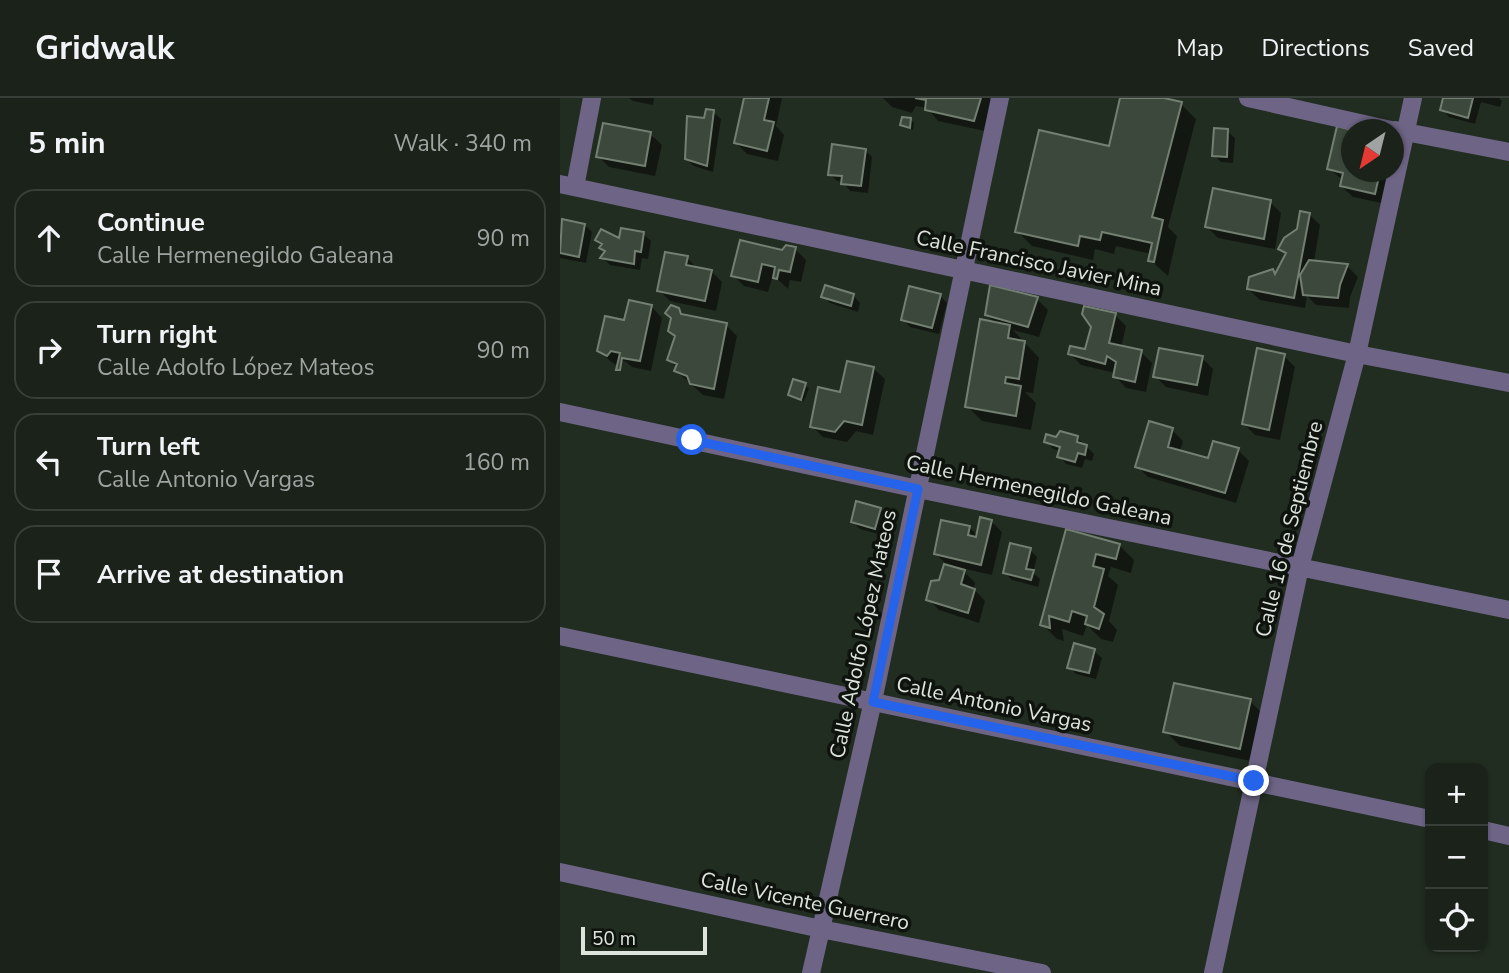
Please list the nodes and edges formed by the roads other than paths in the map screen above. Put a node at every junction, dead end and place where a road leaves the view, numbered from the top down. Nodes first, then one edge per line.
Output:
1 (592, 98) edge
2 (1000, 98) edge
3 (1248, 98) edge
4 (1413, 98) edge
5 (1343, 119) edge
6 (1403, 119) edge
7 (1404, 132) edge
8 (1509, 152) edge
9 (1388, 182) edge
10 (568, 186) edge
11 (964, 270) junction
12 (1357, 354) junction
13 (1509, 383) edge
14 (560, 412) edge
15 (918, 489) junction
16 (1300, 567) junction
17 (1509, 610) edge
18 (560, 636) edge
19 (873, 702) junction
20 (1254, 781) junction
21 (1425, 818) edge
22 (1488, 831) edge
23 (1509, 836) edge
24 (560, 872) edge
25 (821, 929) junction
26 (811, 973) edge
27 (1042, 973) edge
28 (1213, 973) edge

1 - 10 street
2 - 11 street, Calle Adolfo López Mateos
3 - 5 street
4 - 6 street, Calle 16 de Septiembre
7 - 8 street
9 - 12 street, Calle 16 de Septiembre
10 - 11 street, Calle Francisco Javier Mina
11 - 12 street, Calle Francisco Javier Mina
11 - 15 street, Calle Adolfo López Mateos
12 - 13 street, Calle Francisco Javier Mina
12 - 16 street, Calle 16 de Septiembre
14 - 15 street, Calle Hermenegildo Galeana
15 - 16 street, Calle Hermenegildo Galeana
15 - 19 street, Calle Adolfo López Mateos
16 - 17 street, Calle Hermenegildo Galeana
16 - 20 street, Calle 16 de Septiembre
18 - 19 street, Calle Antonio Vargas
19 - 20 street, Calle Antonio Vargas
19 - 25 street, Calle Adolfo López Mateos
20 - 21 street, Calle Antonio Vargas
20 - 28 street, Calle 16 de Septiembre
22 - 23 street
24 - 25 street, Calle Vicente Guerrero
25 - 26 street, Calle Adolfo López Mateos
25 - 27 street, Calle Vicente Guerrero

